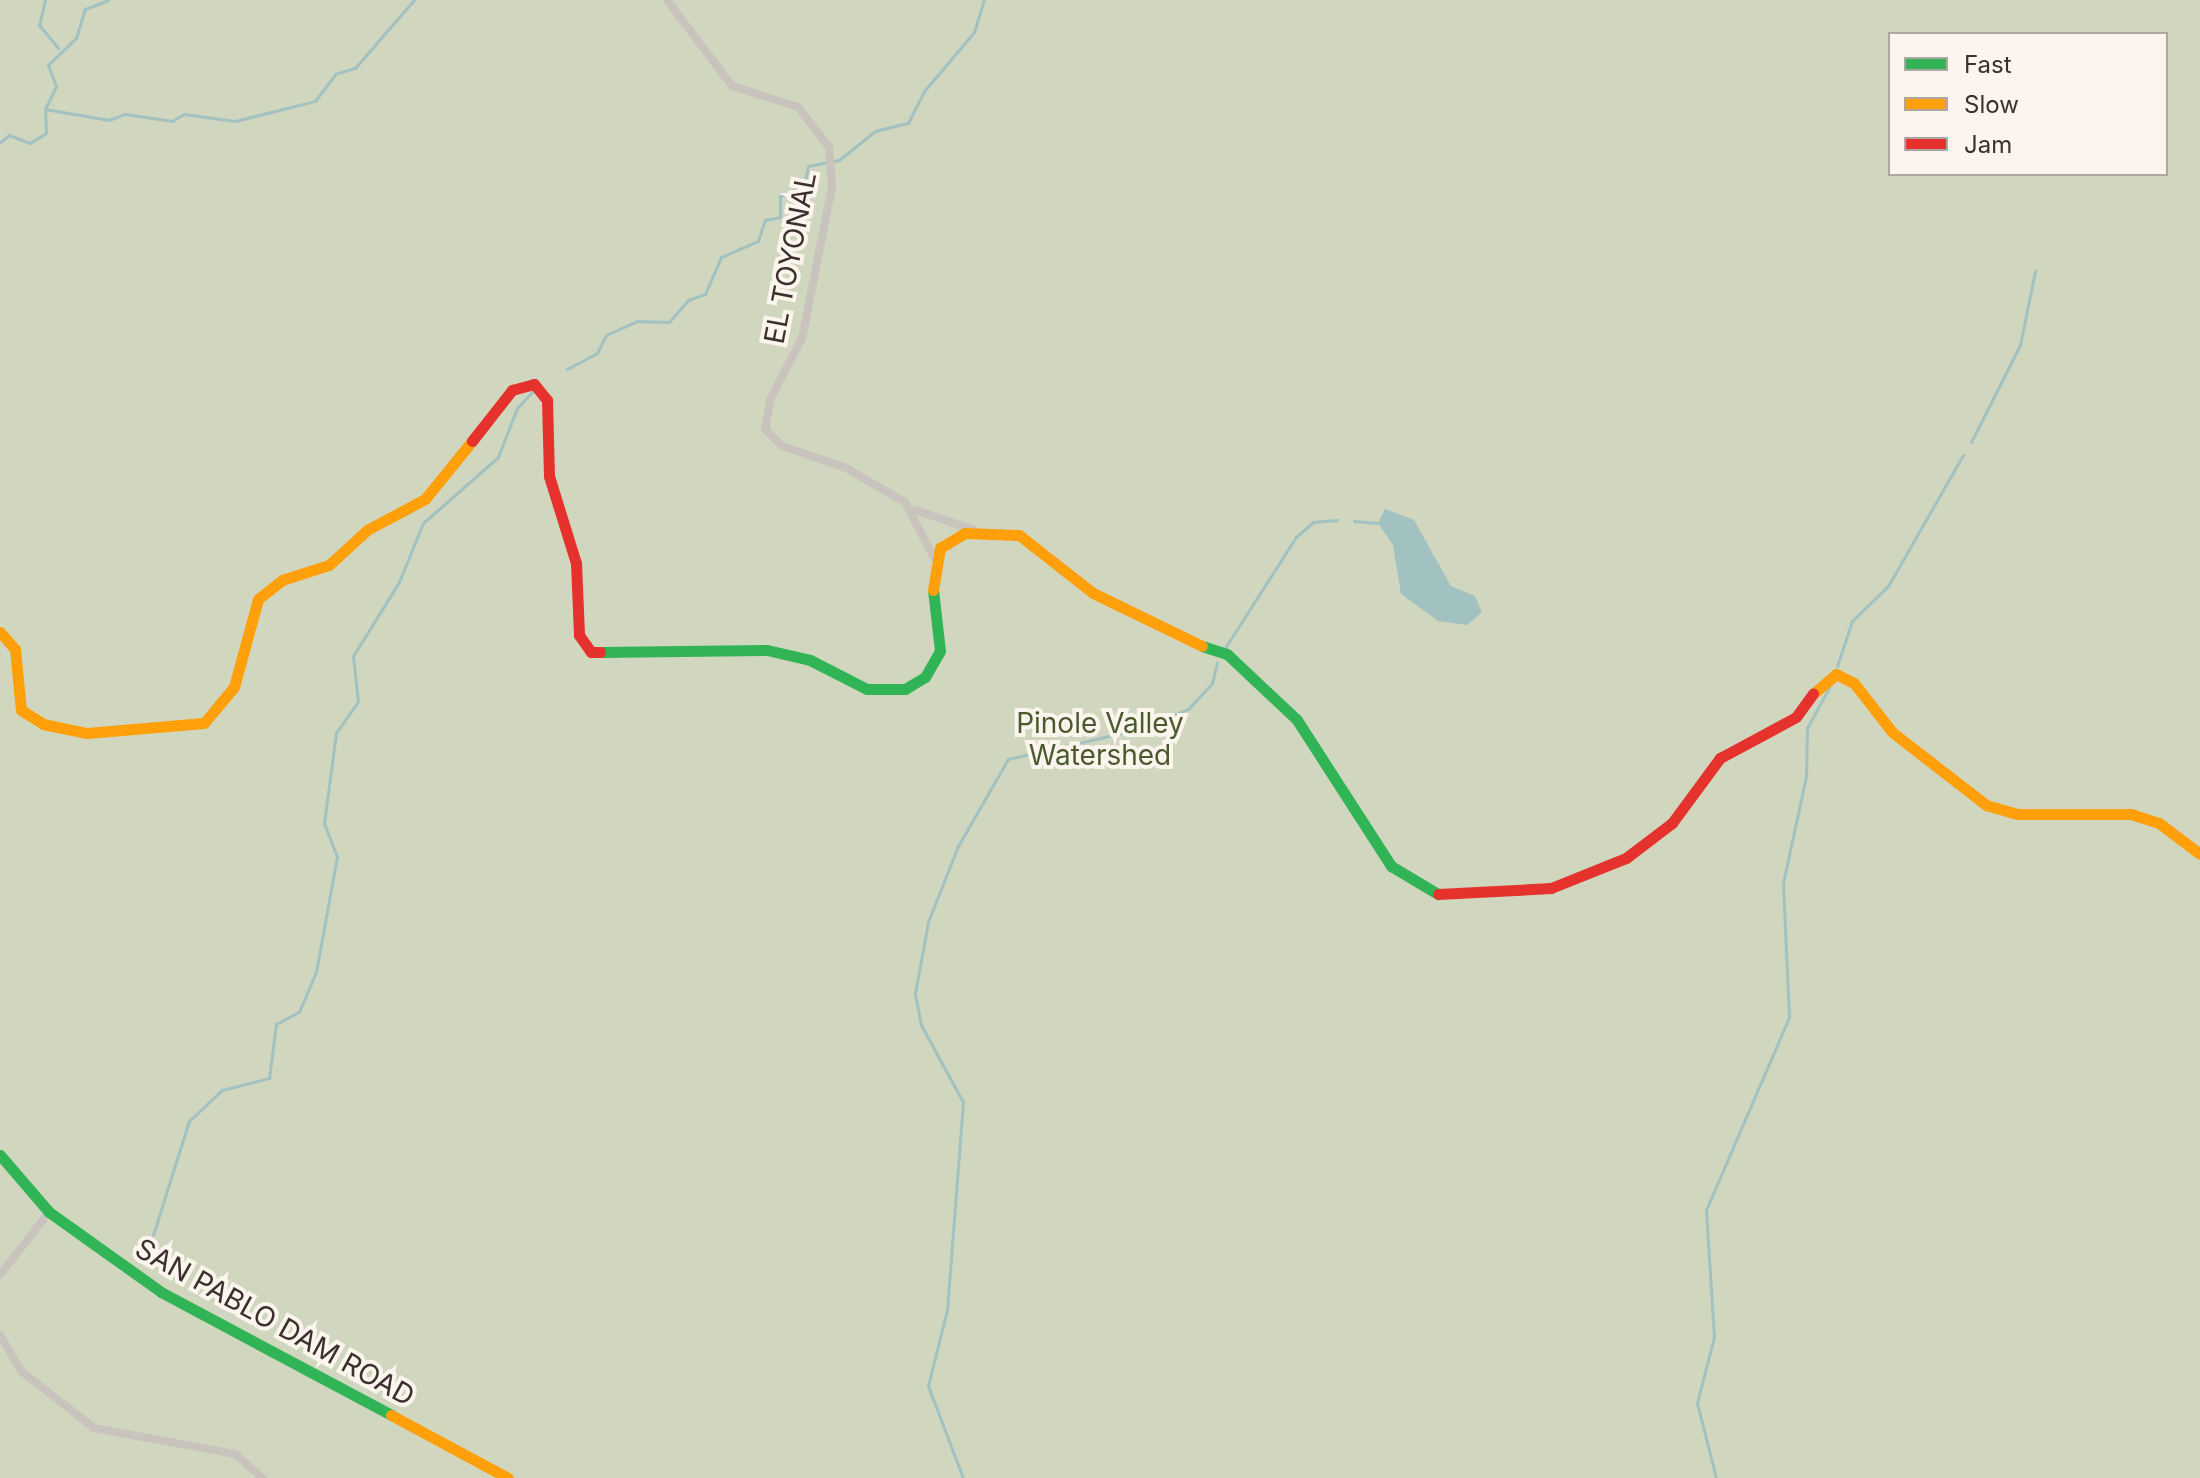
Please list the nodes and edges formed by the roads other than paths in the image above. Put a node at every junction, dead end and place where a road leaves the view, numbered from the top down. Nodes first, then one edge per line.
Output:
1 (667, 0) edge
2 (914, 509) junction
3 (979, 531) junction
4 (934, 558) junction
5 (0, 632) edge
6 (2200, 854) edge
7 (0, 1155) edge
8 (49, 1212) junction
9 (0, 1275) edge
10 (0, 1335) edge
11 (263, 1478) edge
12 (508, 1478) edge

1 - 2 street, EL TOYONAL
2 - 3 street, EL TOYONAL
2 - 4 street
3 - 4 street
3 - 6 street
4 - 5 street
7 - 8 street, SAN PABLO DAM ROAD
8 - 9 street
8 - 12 street, SAN PABLO DAM ROAD
10 - 11 street

